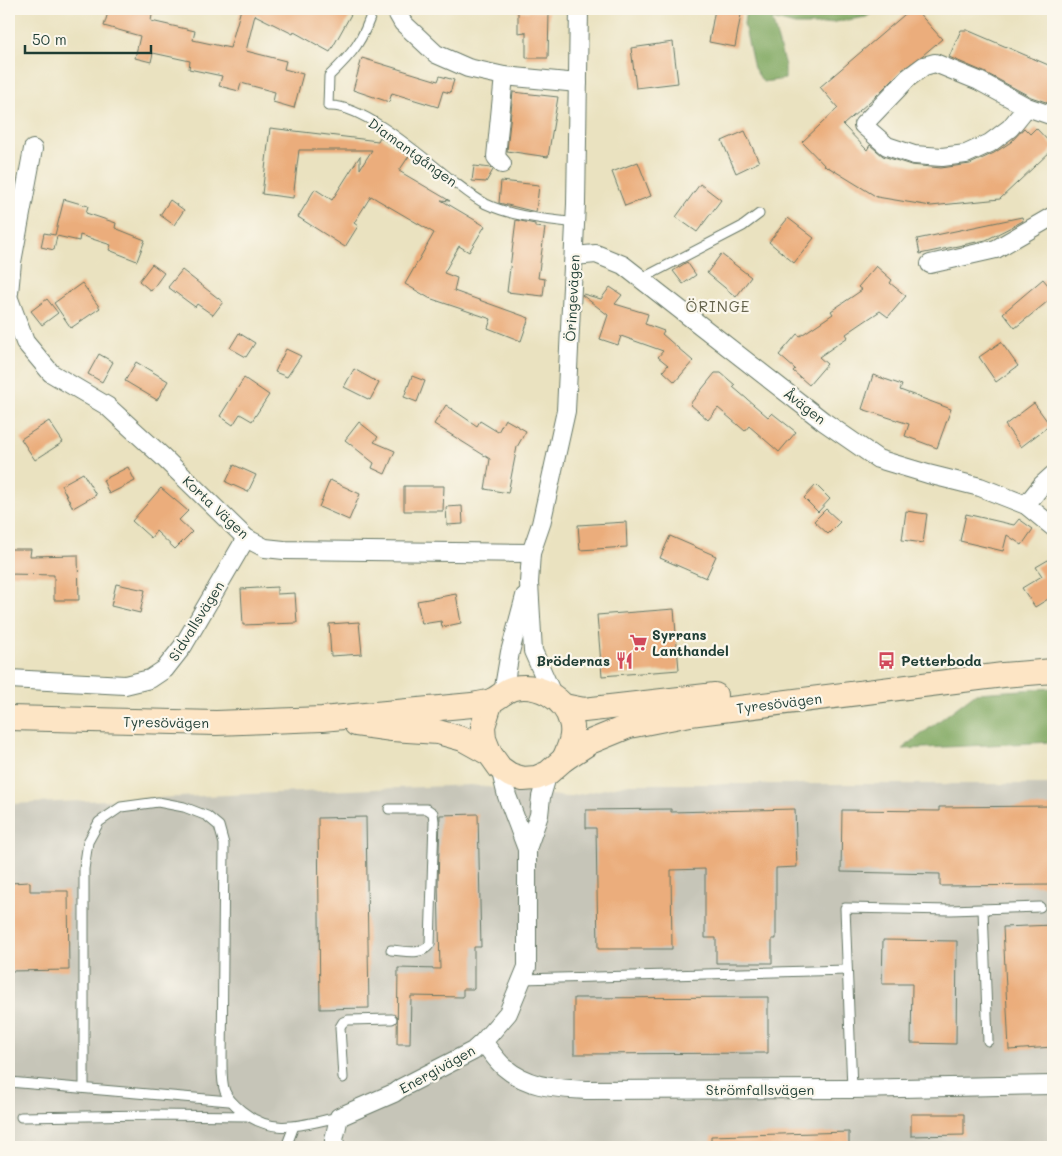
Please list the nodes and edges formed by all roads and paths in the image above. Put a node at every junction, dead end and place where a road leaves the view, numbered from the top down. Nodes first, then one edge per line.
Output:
1 (373, 9) edge
2 (395, 9) edge
3 (579, 9) edge
4 (504, 76) junction
5 (578, 83) junction
6 (1027, 107) junction
7 (1053, 116) edge
8 (33, 149) dead end
9 (502, 164) dead end
10 (759, 214) dead end
11 (1053, 216) edge
12 (576, 222) junction
13 (574, 256) junction
14 (930, 264) dead end
15 (641, 279) junction
16 (9, 293) edge
17 (9, 299) edge
18 (1053, 475) edge
19 (1026, 505) junction
20 (1053, 527) edge
21 (246, 538) junction
22 (531, 553) junction
23 (529, 583) junction
24 (1053, 671) edge
25 (1003, 675) junction
26 (9, 679) edge
27 (497, 697) junction
28 (559, 701) junction
29 (9, 718) edge
30 (322, 719) junction
31 (495, 761) junction
32 (556, 766) junction
33 (389, 809) dead end
34 (527, 849) junction
35 (1040, 907) dead end
36 (983, 909) junction
37 (391, 950) dead end
38 (847, 970) junction
39 (522, 978) junction
40 (392, 1019) dead end
41 (988, 1041) dead end
42 (483, 1042) junction
43 (343, 1078) dead end
44 (9, 1082) edge
45 (1053, 1086) edge
46 (84, 1088) junction
47 (852, 1089) junction
48 (229, 1101) junction
49 (248, 1116) junction
50 (21, 1117) dead end
51 (339, 1117) junction
52 (294, 1126) junction
53 (286, 1147) edge
54 (336, 1147) edge

1 - 12 lane, Diamantgången
2 - 4 street
3 - 5 street, Öringevägen
4 - 5 street
4 - 9 street
5 - 12 street, Öringevägen
6 - 6 street
6 - 7 street
8 - 16 street
10 - 15 lane
11 - 14 street
12 - 13 street, Öringevägen
13 - 15 street, Åvägen
13 - 22 street, Öringevägen
15 - 19 street, Åvägen
17 - 21 street, Korta Vägen
18 - 19 street
19 - 20 street, Åvägen
21 - 22 street, Korta Vägen
21 - 26 street, Sidvallsvägen
22 - 23 street, Öringevägen
23 - 27 street, Öringevägen
23 - 28 street, Öringevägen
24 - 25 main road, Tyresövägen
25 - 28 main road, Tyresövägen
25 - 32 main road, Tyresövägen
27 - 28 main road, Tyresövägen
27 - 30 main road, Tyresövägen
27 - 31 main road
28 - 32 main road
29 - 30 main road, Tyresövägen
30 - 31 main road, Tyresövägen
31 - 32 main road, Tyresövägen
31 - 34 street, Energivägen
32 - 34 street, Energivägen
33 - 37 lane
34 - 39 street, Energivägen
35 - 36 lane
36 - 38 lane
36 - 41 lane
38 - 39 lane
38 - 47 lane
39 - 42 street, Energivägen
40 - 43 lane
42 - 47 street, Strömfallsvägen
42 - 51 street, Energivägen
44 - 46 lane
45 - 47 street, Strömfallsvägen
46 - 48 lane
46 - 48 lane
48 - 49 lane
49 - 50 lane
49 - 52 lane
51 - 52 lane
51 - 54 street
52 - 53 lane

